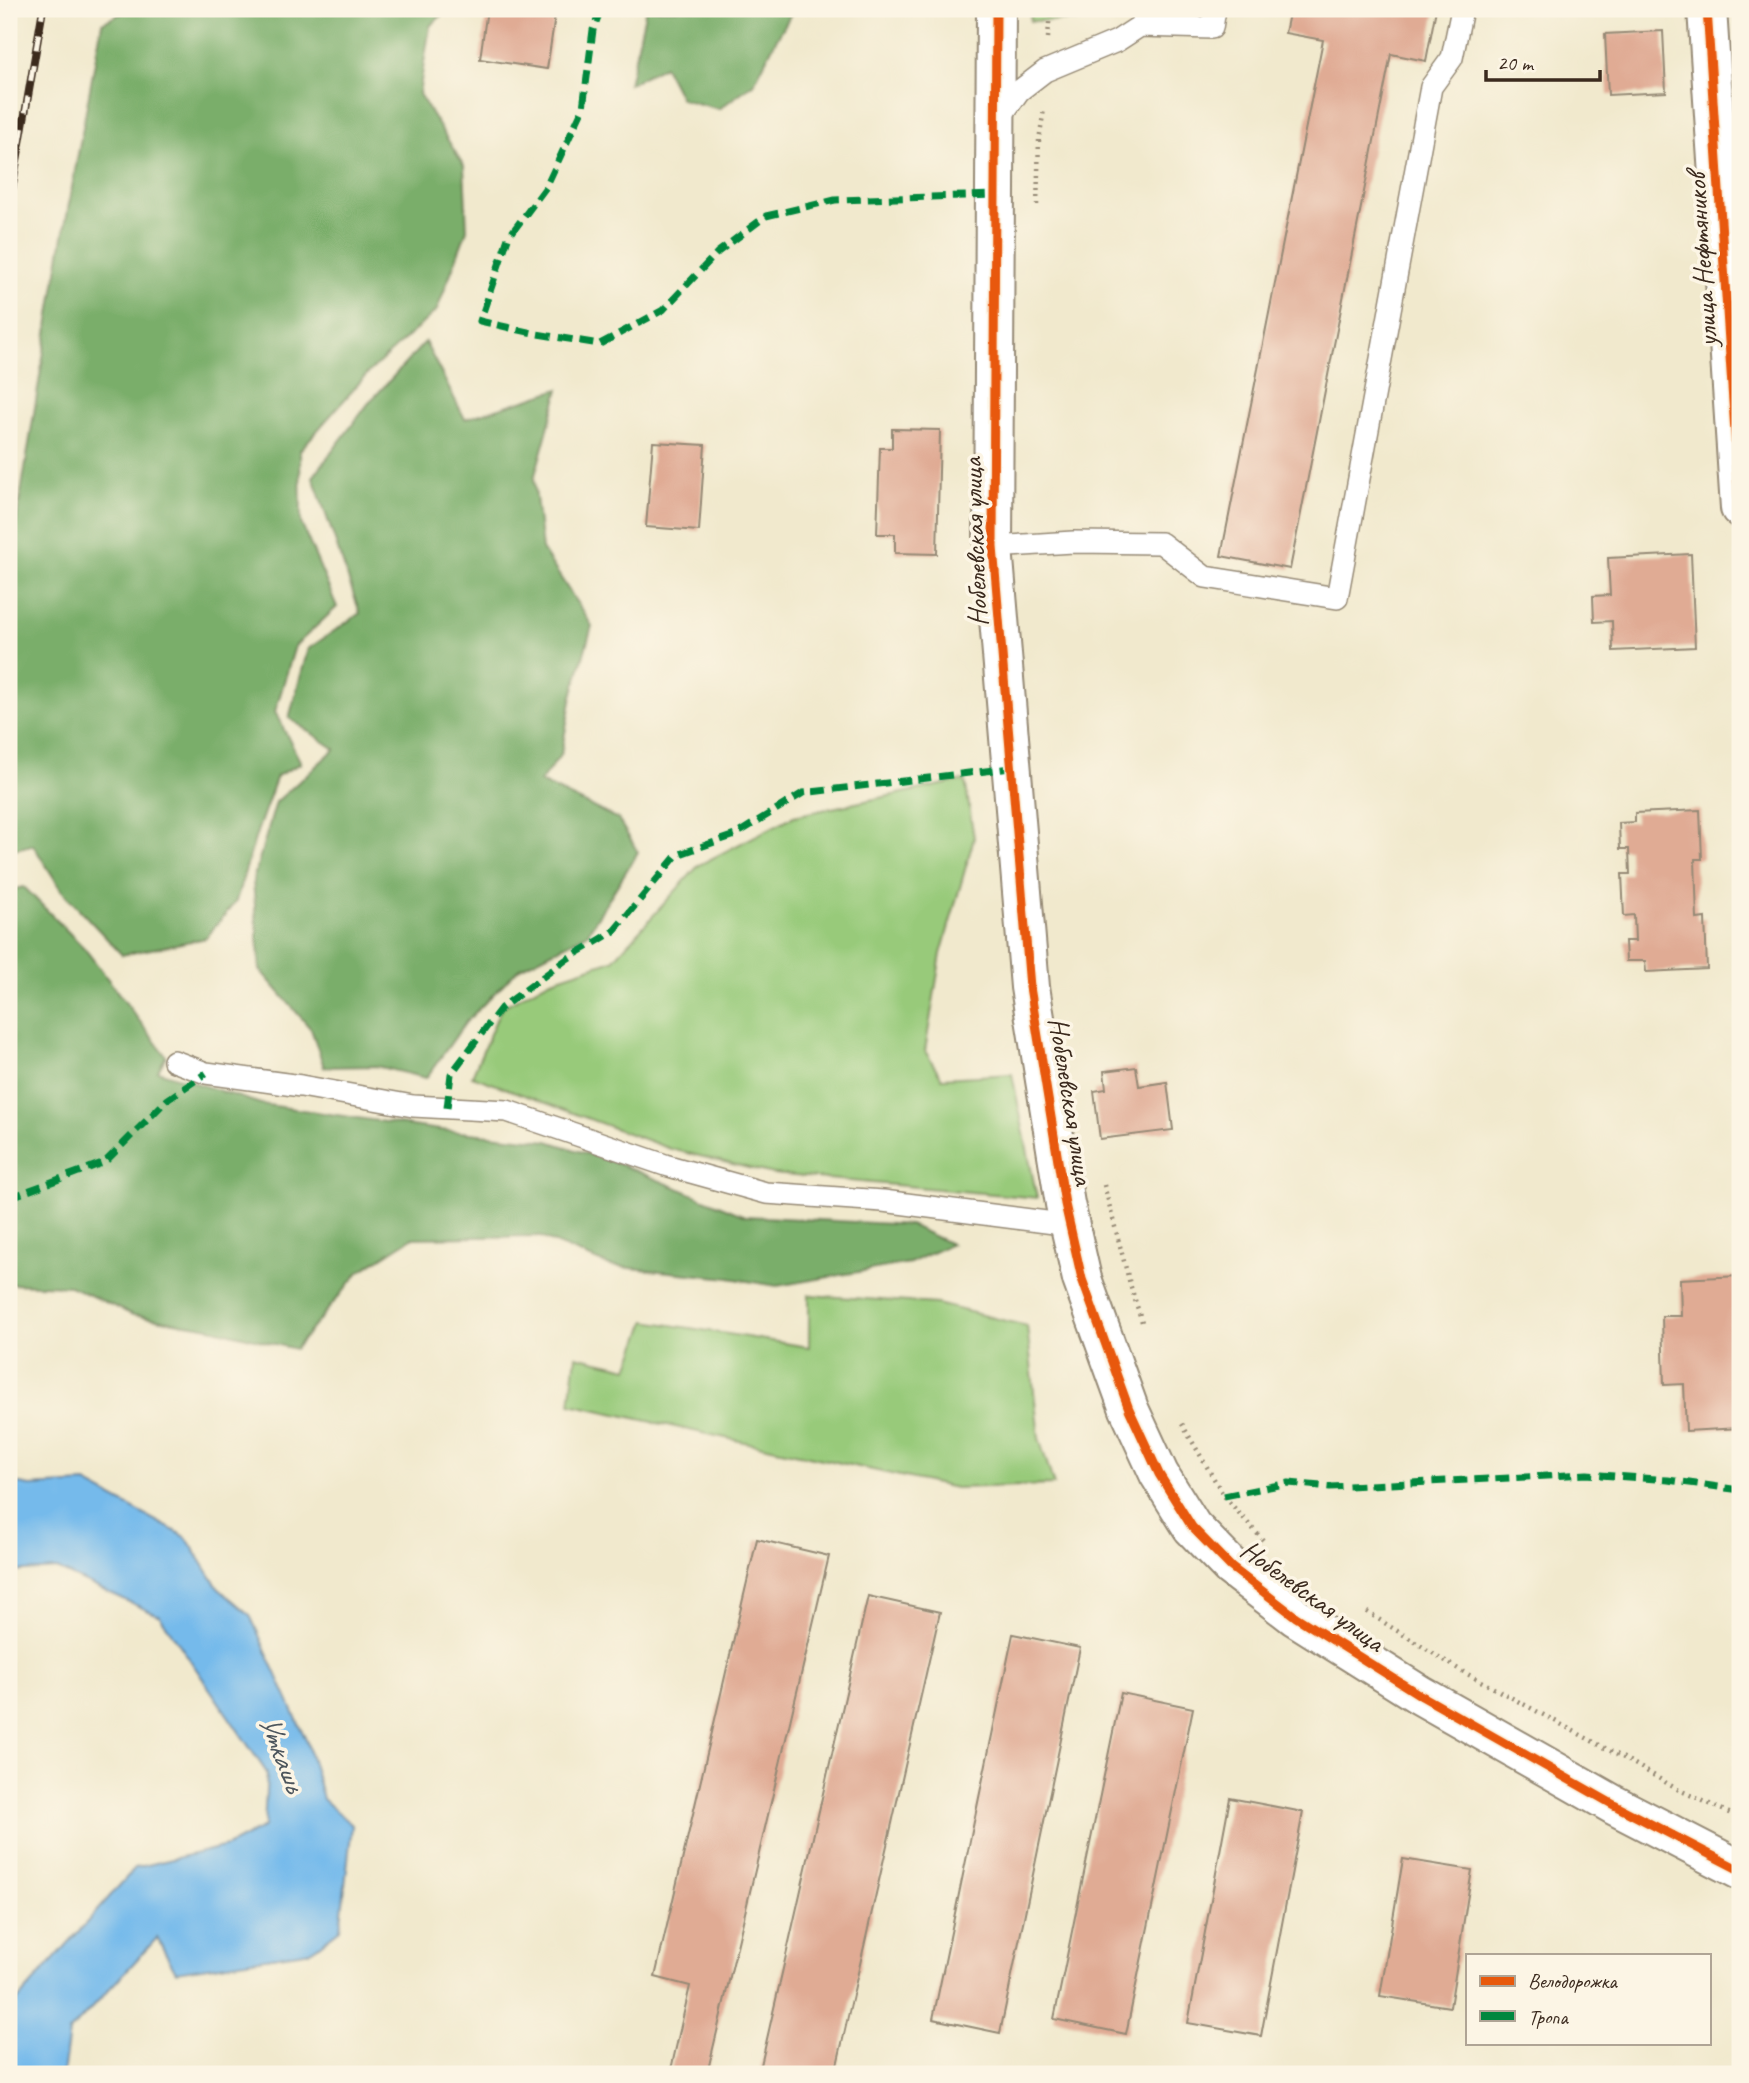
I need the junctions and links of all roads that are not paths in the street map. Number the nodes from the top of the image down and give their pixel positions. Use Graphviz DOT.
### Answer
graph roads {
  1 [pos="996,9"];
  2 [pos="1215,9"];
  3 [pos="1462,9"];
  4 [pos="1707,9"];
  5 [pos="1144,17"];
  6 [pos="994,127"];
  7 [pos="1740,508"];
  8 [pos="993,547"];
  9 [pos="174,1061"];
  10 [pos="1070,1225"];
  11 [pos="1740,1870"];
  1 -- 6 [label="street, Нобелевская улица"];
  2 -- 5 [label="lane"];
  3 -- 8 [label="lane"];
  4 -- 7 [label="street, улица Нефтяников"];
  5 -- 6 [label="lane"];
  6 -- 8 [label="street, Нобелевская улица"];
  8 -- 10 [label="street, Нобелевская улица"];
  9 -- 10 [label="lane"];
  10 -- 11 [label="street, Нобелевская улица"];
}
